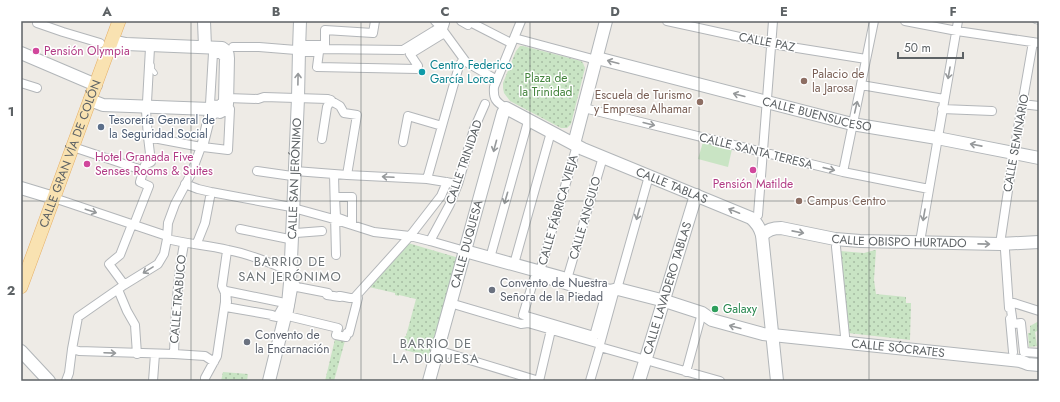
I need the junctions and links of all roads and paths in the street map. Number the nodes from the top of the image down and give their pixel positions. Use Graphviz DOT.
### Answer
graph roads {
  1 [pos="119,21"];
  2 [pos="204,21"];
  3 [pos="300,21"];
  4 [pos="375,21"];
  5 [pos="435,21"];
  6 [pos="442,21"];
  7 [pos="449,21"];
  8 [pos="461,21"];
  9 [pos="469,21"];
  10 [pos="520,21"];
  11 [pos="606,21"];
  12 [pos="668,21"];
  13 [pos="773,21"];
  14 [pos="874,21"];
  15 [pos="905,21"];
  16 [pos="958,21"];
  17 [pos="1035,21"];
  18 [pos="1039,22"];
  19 [pos="37,23"];
  20 [pos="438,30"];
  21 [pos="957,31"];
  22 [pos="517,36"];
  23 [pos="106,42"];
  24 [pos="509,42"];
  25 [pos="1036,42"];
  26 [pos="772,44"];
  27 [pos="152,46"];
  28 [pos="205,47"];
  29 [pos="299,49"];
  30 [pos="230,50"];
  31 [pos="21,53"];
  32 [pos="593,58"];
  33 [pos="866,59"];
  34 [pos="463,60"];
  35 [pos="155,73"];
  36 [pos="155,78"];
  37 [pos="497,80"];
  38 [pos="21,83"];
  39 [pos="96,85"];
  40 [pos="861,85"];
  41 [pos="36,88"];
  42 [pos="298,98"];
  43 [pos="90,100"];
  44 [pos="331,100"];
  45 [pos="944,100"];
  46 [pos="227,101"];
  47 [pos="766,102"];
  48 [pos="485,104"];
  49 [pos="1022,104"];
  50 [pos="1039,106"];
  51 [pos="148,107"];
  52 [pos="210,107"];
  53 [pos="506,108"];
  54 [pos="584,108"];
  55 [pos="942,109"];
  56 [pos="992,111"];
  57 [pos="529,120"];
  58 [pos="852,124"];
  59 [pos="442,126"];
  60 [pos="551,132"];
  61 [pos="148,137"];
  62 [pos="937,138"];
  63 [pos="322,139"];
  64 [pos="403,142"];
  65 [pos="73,147"];
  66 [pos="202,147"];
  67 [pos="575,147"];
  68 [pos="763,153"];
  69 [pos="1014,153"];
  70 [pos="603,157"];
  71 [pos="1039,158"];
  72 [pos="143,170"];
  73 [pos="257,171"];
  74 [pos="843,172"];
  75 [pos="293,174"];
  76 [pos="334,174"];
  77 [pos="347,175"];
  78 [pos="649,176"];
  79 [pos="427,179"];
  80 [pos="447,182"];
  81 [pos="185,184"];
  82 [pos="458,184"];
  83 [pos="21,188"];
  84 [pos="929,189"];
  85 [pos="211,192"];
  86 [pos="696,195"];
  87 [pos="54,198"];
  88 [pos="758,215"];
  89 [pos="335,219"];
  90 [pos="240,229"];
  91 [pos="322,231"];
  92 [pos="762,235"];
  93 [pos="410,236"];
  94 [pos="167,237"];
  95 [pos="430,241"];
  96 [pos="921,242"];
  97 [pos="1039,242"];
  98 [pos="197,243"];
  99 [pos="184,244"];
  100 [pos="836,247"];
  101 [pos="1002,247"];
  102 [pos="228,251"];
  103 [pos="465,251"];
  104 [pos="336,255"];
  105 [pos="490,258"];
  106 [pos="514,264"];
  107 [pos="291,270"];
  108 [pos="540,271"];
  109 [pos="568,279"];
  110 [pos="22,282"];
  111 [pos="123,283"];
  112 [pos="615,289"];
  113 [pos="119,292"];
  114 [pos="225,293"];
  115 [pos="355,297"];
  116 [pos="664,301"];
  117 [pos="450,303"];
  118 [pos="1010,304"];
  119 [pos="1039,312"];
  120 [pos="702,313"];
  121 [pos="551,330"];
  122 [pos="772,335"];
  123 [pos="594,336"];
  124 [pos="845,336"];
  125 [pos="600,345"];
  126 [pos="72,349"];
  127 [pos="437,350"];
  128 [pos="21,352"];
  129 [pos="1013,352"];
  130 [pos="1039,353"];
  131 [pos="137,354"];
  132 [pos="155,354"];
  133 [pos="174,354"];
  134 [pos="646,360"];
  135 [pos="1039,361"];
  136 [pos="214,362"];
  137 [pos="1023,362"];
  138 [pos="1039,365"];
  139 [pos="686,372"];
  140 [pos="48,381"];
  141 [pos="66,381"];
  142 [pos="153,381"];
  143 [pos="205,381"];
  144 [pos="269,381"];
  145 [pos="429,381"];
  146 [pos="539,381"];
  147 [pos="590,381"];
  148 [pos="639,381"];
  149 [pos="720,381"];
  150 [pos="777,381"];
  1 -- 23 [label="main road, CALLE GRAN VÍA DE COLÓN"];
  2 -- 28 [label="street"];
  3 -- 29 [label="street, CALLE SAN JERÓNIMO"];
  4 -- 29 [label="street"];
  5 -- 20 [label="street"];
  6 -- 20 [label="street"];
  7 -- 20 [label="street"];
  8 -- 9 [label="street"];
  9 -- 24 [label="street"];
  10 -- 22 [label="street"];
  11 -- 32 [label="street"];
  12 -- 26 [label="street, CALLE PAZ"];
  13 -- 26 [label="street"];
  14 -- 33 [label="street"];
  15 -- 21 [label="street"];
  16 -- 21 [label="street"];
  17 -- 18 [label="lane"];
  19 -- 23 [label="street"];
  20 -- 29 [label="street"];
  20 -- 29 [label="street"];
  20 -- 34 [label="street"];
  21 -- 25 [label="street"];
  21 -- 45 [label="street, one-way"];
  22 -- 32 [label="street"];
  22 -- 37 [label="street"];
  23 -- 27 [label="street"];
  23 -- 39 [label="main road, CALLE GRAN VÍA DE COLÓN"];
  25 -- 49 [label="street, CALLE SEMINARIO"];
  26 -- 33 [label="street, CALLE PAZ"];
  26 -- 47 [label="street"];
  27 -- 28 [label="street"];
  27 -- 35 [label="lane"];
  27 -- 51 [label="street"];
  28 -- 30 [label="street"];
  29 -- 30 [label="street"];
  42 -- 29 [label="street, CALLE SAN JERÓNIMO, one-way"];
  30 -- 46 [label="street"];
  31 -- 39 [label="street"];
  47 -- 32 [label="street, CALLE BUENSUCESO, one-way"];
  32 -- 54 [label="street"];
  33 -- 40 [label="street"];
  34 -- 37 [label="street"];
  34 -- 59 [label="street"];
  36 -- 51 [label="lane"];
  37 -- 53 [label="street"];
  38 -- 41 [label="street"];
  39 -- 43 [label="main road, CALLE GRAN VÍA DE COLÓN"];
  40 -- 45 [label="street"];
  58 -- 40 [label="street, one-way"];
  42 -- 44 [label="street"];
  42 -- 46 [label="street"];
  42 -- 75 [label="street, CALLE SAN JERÓNIMO"];
  43 -- 51 [label="street"];
  43 -- 65 [label="main road, CALLE GRAN VÍA DE COLÓN"];
  44 -- 63 [label="street"];
  44 -- 77 [label="street"];
  45 -- 55 [label="street"];
  46 -- 52 [label="street"];
  47 -- 58 [label="street, CALLE BUENSUCESO"];
  47 -- 68 [label="street"];
  48 -- 82 [label="street, CALLE TRINIDAD"];
  49 -- 50 [label="street"];
  49 -- 69 [label="street, CALLE SEMINARIO"];
  51 -- 52 [label="street"];
  51 -- 61 [label="street"];
  52 -- 52 [label="street"];
  52 -- 66 [label="street"];
  53 -- 57 [label="street"];
  53 -- 103 [label="street, CALLE DUQUESA, one-way"];
  54 -- 67 [label="street"];
  54 -- 68 [label="street, CALLE SANTA TERESA, one-way"];
  55 -- 56 [label="street"];
  55 -- 62 [label="street"];
  57 -- 60 [label="street"];
  57 -- 105 [label="street, one-way"];
  58 -- 62 [label="street, CALLE BUENSUCESO"];
  58 -- 74 [label="street"];
  59 -- 64 [label="street"];
  59 -- 79 [label="street"];
  60 -- 67 [label="street"];
  60 -- 106 [label="street"];
  61 -- 66 [label="street"];
  61 -- 72 [label="street"];
  69 -- 62 [label="street, CALLE BUENSUCESO, one-way"];
  62 -- 84 [label="street"];
  65 -- 72 [label="street"];
  65 -- 87 [label="main road, CALLE GRAN VÍA DE COLÓN"];
  66 -- 66 [label="street"];
  66 -- 81 [label="street"];
  67 -- 70 [label="street, CALLE TABLAS"];
  67 -- 108 [label="street, CALLE FÁBRICA VIEJA"];
  68 -- 74 [label="street, CALLE SANTA TERESA, one-way"];
  68 -- 88 [label="street"];
  69 -- 71 [label="street, CALLE BUENSUCESO"];
  69 -- 101 [label="street, CALLE SEMINARIO"];
  70 -- 78 [label="street, CALLE TABLAS"];
  70 -- 109 [label="street, CALLE ANGULO"];
  72 -- 111 [label="street"];
  73 -- 75 [label="street"];
  74 -- 84 [label="street, CALLE SANTA TERESA"];
  75 -- 76 [label="street"];
  75 -- 107 [label="street, CALLE SAN JERÓNIMO"];
  76 -- 77 [label="street"];
  76 -- 89 [label="street"];
  79 -- 77 [label="street, one-way"];
  78 -- 86 [label="street, CALLE TABLAS"];
  78 -- 112 [label="street, one-way"];
  79 -- 80 [label="street"];
  80 -- 82 [label="street"];
  80 -- 93 [label="street"];
  81 -- 85 [label="street"];
  81 -- 94 [label="street"];
  82 -- 95 [label="street, CALLE TRINIDAD"];
  83 -- 87 [label="street"];
  84 -- 96 [label="street, one-way"];
  85 -- 89 [label="street"];
  85 -- 98 [label="street"];
  92 -- 86 [label="street, CALLE TABLAS, one-way"];
  86 -- 116 [label="street, CALLE LAVADERO TABLAS"];
  87 -- 94 [label="street, one-way"];
  87 -- 110 [label="main road, CALLE GRAN VÍA DE COLÓN"];
  89 -- 93 [label="street"];
  89 -- 104 [label="street"];
  90 -- 91 [label="street, CALLE SAN JERÓNIMO"];
  92 -- 96 [label="street, CALLE OBISPO HURTADO, one-way"];
  92 -- 122 [label="street"];
  93 -- 95 [label="street"];
  93 -- 115 [label="street"];
  94 -- 107 [label="street"];
  94 -- 126 [label="street, one-way"];
  95 -- 103 [label="street"];
  96 -- 101 [label="street, CALLE OBISPO HURTADO, one-way"];
  97 -- 101 [label="street, CALLE OBISPO HURTADO"];
  99 -- 133 [label="street, CALLE TRABUCO"];
  100 -- 124 [label="street"];
  101 -- 118 [label="street, CALLE SEMINARIO"];
  102 -- 114 [label="street"];
  103 -- 105 [label="street, CALLE SÓCRATES"];
  103 -- 117 [label="street, CALLE DUQUESA"];
  105 -- 106 [label="street, CALLE SÓCRATES"];
  106 -- 108 [label="street, CALLE SÓCRATES"];
  107 -- 144 [label="street, CALLE SAN JERÓNIMO"];
  108 -- 109 [label="street, CALLE SÓCRATES"];
  109 -- 112 [label="street, CALLE SÓCRATES"];
  112 -- 116 [label="street, CALLE SÓCRATES"];
  112 -- 125 [label="street"];
  113 -- 131 [label="street"];
  114 -- 114 [label="street"];
  114 -- 136 [label="street"];
  115 -- 115 [label="street"];
  116 -- 120 [label="street, CALLE SÓCRATES"];
  116 -- 134 [label="street, CALLE LAVADERO TABLAS"];
  117 -- 121 [label="street"];
  117 -- 127 [label="street, CALLE DUQUESA"];
  118 -- 119 [label="street"];
  118 -- 129 [label="street"];
  118 -- 130 [label="street"];
  122 -- 120 [label="street, CALLE SÓCRATES, one-way"];
  120 -- 139 [label="street"];
  121 -- 125 [label="street"];
  121 -- 146 [label="street"];
  122 -- 137 [label="street, CALLE SÓCRATES"];
  122 -- 150 [label="street"];
  123 -- 123 [label="street"];
  125 -- 134 [label="street"];
  125 -- 147 [label="street"];
  126 -- 131 [label="street, one-way"];
  126 -- 141 [label="street"];
  127 -- 145 [label="street, CALLE DUQUESA"];
  127 -- 146 [label="street"];
  128 -- 140 [label="street"];
  131 -- 132 [label="street"];
  132 -- 133 [label="street"];
  132 -- 142 [label="street"];
  133 -- 136 [label="street"];
  134 -- 139 [label="street"];
  134 -- 148 [label="street, CALLE LAVADERO TABLAS"];
  135 -- 137 [label="street, CALLE SÓCRATES"];
  136 -- 143 [label="street"];
  137 -- 138 [label="street, CALLE SÓCRATES"];
  139 -- 149 [label="street"];
}
